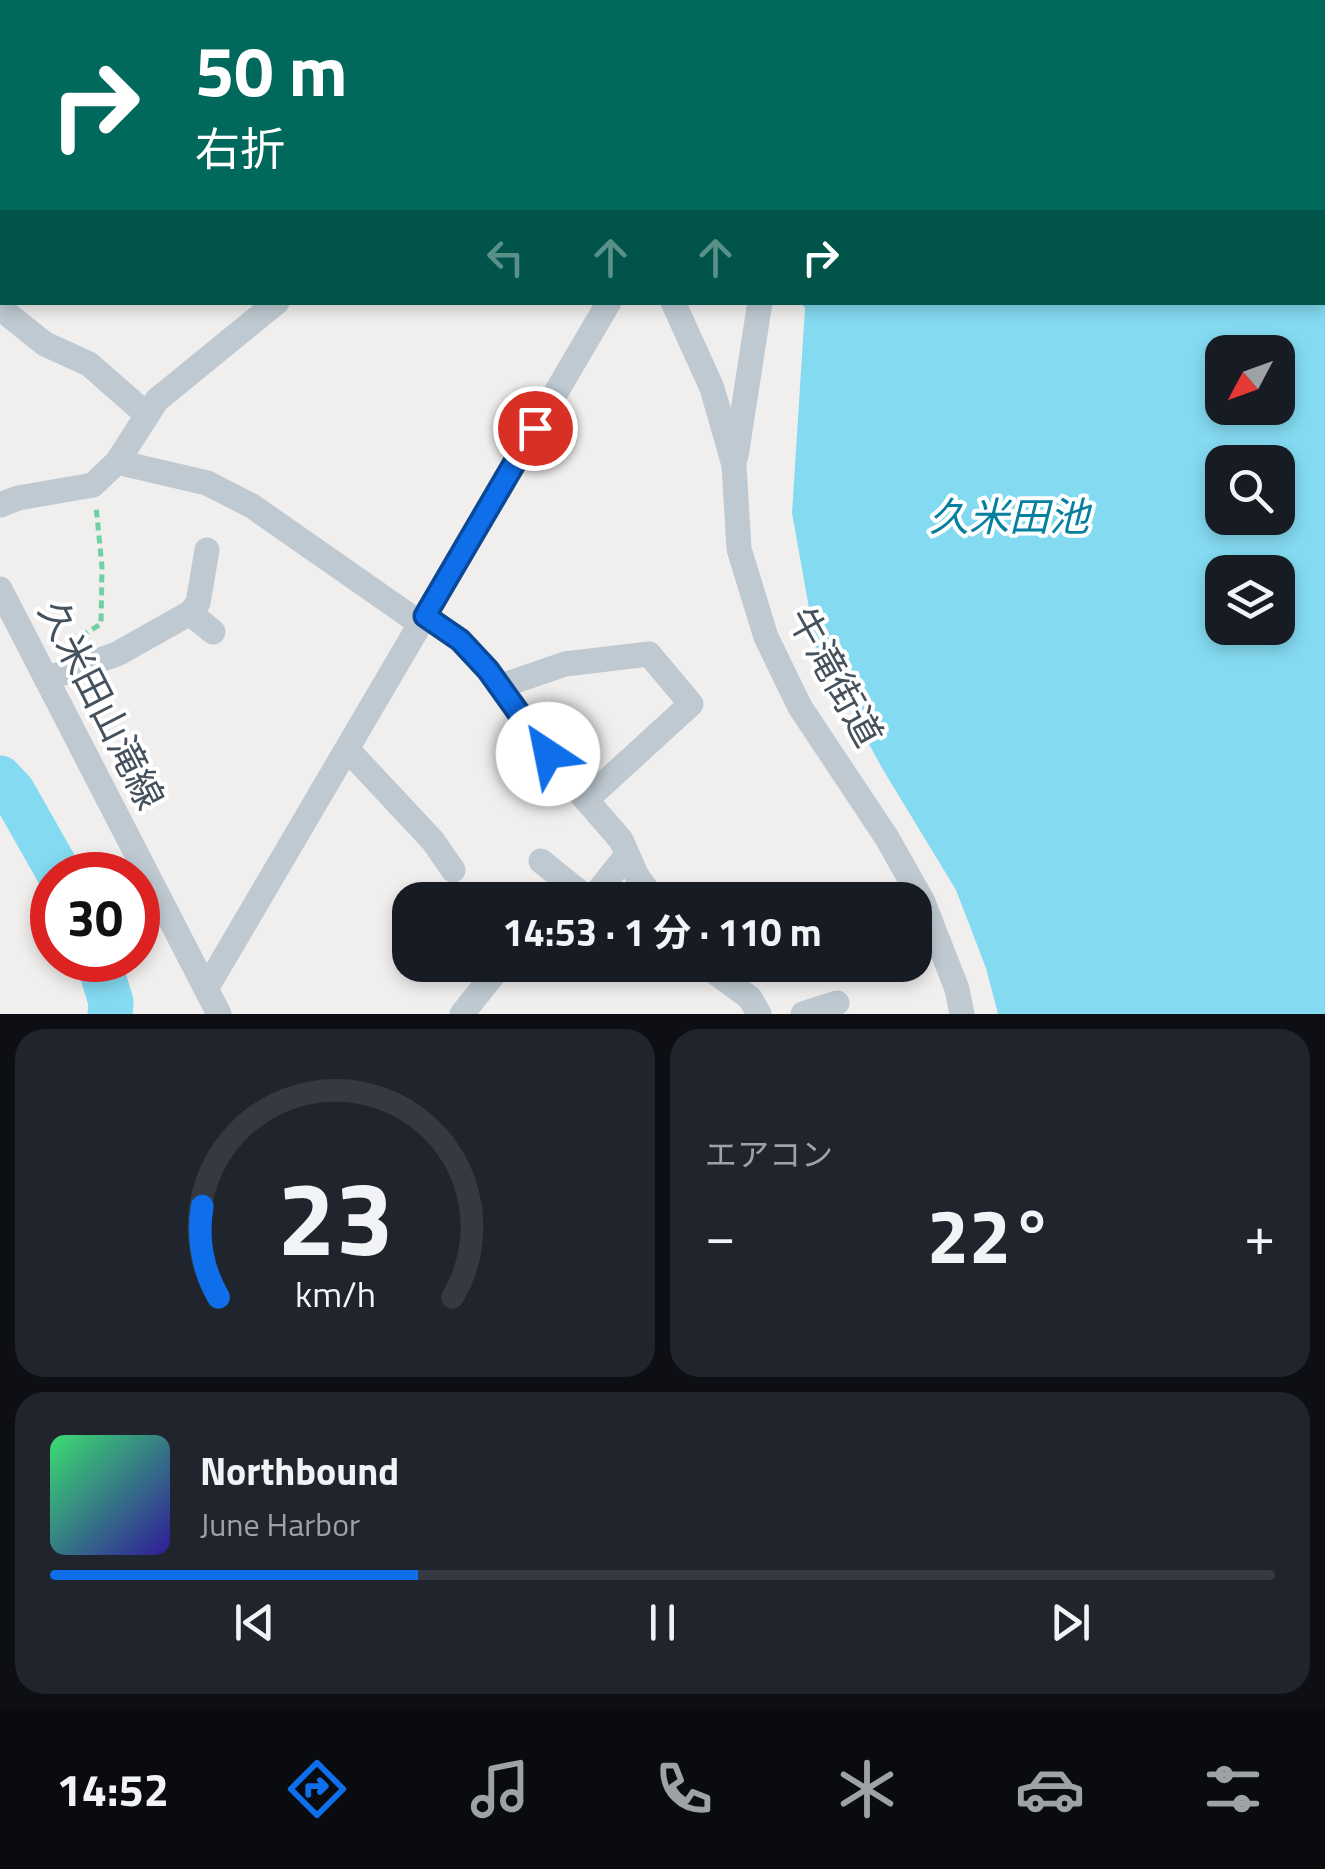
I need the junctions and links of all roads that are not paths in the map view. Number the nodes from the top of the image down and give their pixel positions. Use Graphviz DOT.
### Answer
graph roads {
  1 [pos="269,305"];
  2 [pos="607,305"];
  3 [pos="673,305"];
  4 [pos="760,305"];
  5 [pos="0,308"];
  6 [pos="146,414"];
  7 [pos="117,462"];
  8 [pos="734,466"];
  9 [pos="0,506"];
  10 [pos="207,550"];
  11 [pos="0,589"];
  12 [pos="190,613"];
  13 [pos="423,620"];
  14 [pos="213,632"];
  15 [pos="42,671"];
  16 [pos="501,686"];
  17 [pos="347,749"];
  18 [pos="586,800"];
  19 [pos="627,855"];
  20 [pos="541,861"];
  21 [pos="453,870"];
  22 [pos="554,882"];
  23 [pos="605,882"];
  24 [pos="641,882"];
  25 [pos="484,982"];
  26 [pos="728,982"];
  27 [pos="206,989"];
  28 [pos="838,1003"];
  29 [pos="219,1014"];
  30 [pos="462,1014"];
  31 [pos="758,1014"];
  32 [pos="803,1014"];
  33 [pos="962,1014"];
  1 -- 6 [label="street"];
  2 -- 13 [label="street"];
  3 -- 8 [label="street, 牛滝街道"];
  4 -- 8 [label="street"];
  5 -- 6 [label="street"];
  6 -- 7 [label="street"];
  7 -- 9 [label="street"];
  7 -- 13 [label="street"];
  8 -- 33 [label="street, 牛滝街道"];
  10 -- 12 [label="street"];
  11 -- 15 [label="street, 久米田山滝線"];
  12 -- 14 [label="street"];
  12 -- 15 [label="street"];
  13 -- 16 [label="street"];
  13 -- 17 [label="street"];
  15 -- 27 [label="street, 久米田山滝線"];
  16 -- 18 [label="street"];
  16 -- 18 [label="street"];
  17 -- 21 [label="street"];
  17 -- 27 [label="street"];
  18 -- 19 [label="street"];
  19 -- 23 [label="street"];
  19 -- 24 [label="street"];
  20 -- 22 [label="street"];
  25 -- 30 [label="street"];
  26 -- 31 [label="street"];
  27 -- 29 [label="street, 久米田山滝線"];
  28 -- 32 [label="street"];
}
